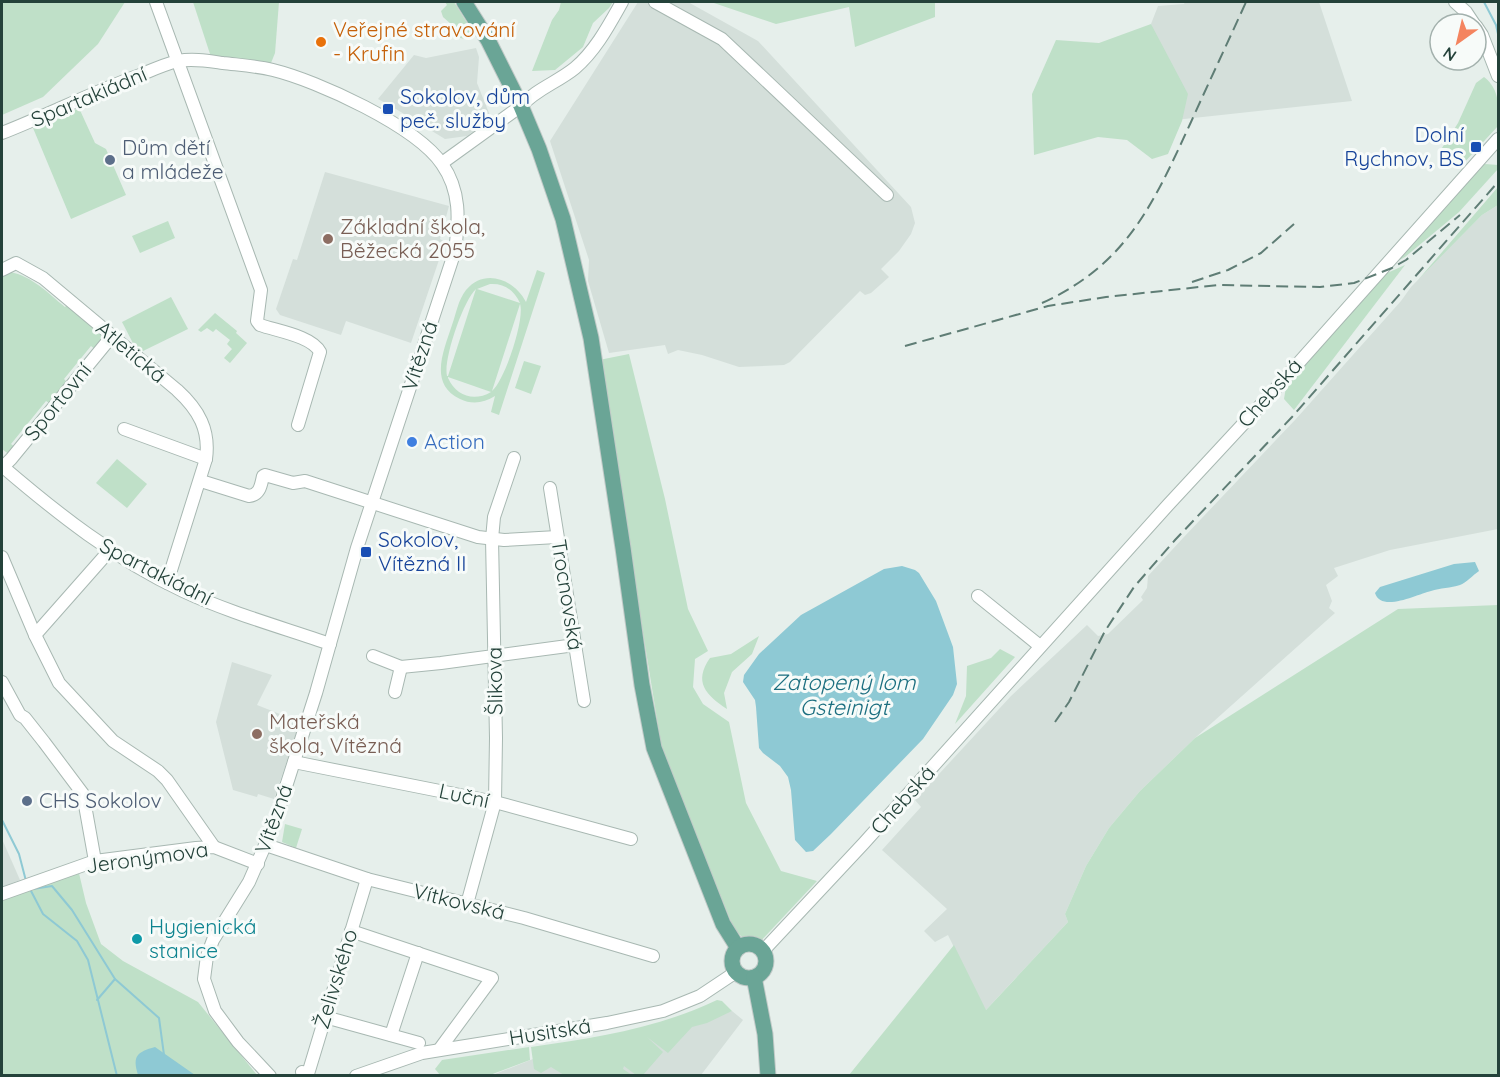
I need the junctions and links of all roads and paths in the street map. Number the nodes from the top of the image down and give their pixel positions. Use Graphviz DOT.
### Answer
graph roads {
  1 [pos="156,2"];
  2 [pos="464,2"];
  3 [pos="622,2"];
  4 [pos="655,2"];
  5 [pos="1488,50"];
  6 [pos="177,61"];
  7 [pos="1498,76"];
  8 [pos="521,106"];
  9 [pos="2,133"];
  10 [pos="1498,139"];
  11 [pos="442,164"];
  12 [pos="887,195"];
  13 [pos="2,270"];
  14 [pos="112,336"];
  15 [pos="298,425"];
  16 [pos="124,429"];
  17 [pos="513,458"];
  18 [pos="206,459"];
  19 [pos="2,467"];
  20 [pos="201,481"];
  21 [pos="550,488"];
  22 [pos="373,504"];
  23 [pos="557,537"];
  24 [pos="492,539"];
  25 [pos="110,550"];
  26 [pos="2,557"];
  27 [pos="167,583"];
  28 [pos="978,596"];
  29 [pos="35,635"];
  30 [pos="330,644"];
  31 [pos="575,645"];
  32 [pos="1040,646"];
  33 [pos="374,656"];
  34 [pos="495,656"];
  35 [pos="401,667"];
  36 [pos="2,682"];
  37 [pos="395,692"];
  38 [pos="584,701"];
  39 [pos="294,762"];
  40 [pos="495,802"];
  41 [pos="631,839"];
  42 [pos="266,845"];
  43 [pos="214,847"];
  44 [pos="94,861"];
  45 [pos="258,864"];
  46 [pos="367,879"];
  47 [pos="6,893"];
  48 [pos="467,904"];
  49 [pos="351,932"];
  50 [pos="738,948"];
  51 [pos="763,951"];
  52 [pos="418,953"];
  53 [pos="653,956"];
  54 [pos="736,972"];
  55 [pos="754,977"];
  56 [pos="325,1017"];
  57 [pos="391,1035"];
  58 [pos="418,1043"];
  59 [pos="439,1050"];
  60 [pos="302,1072"];
  61 [pos="270,1076"];
  62 [pos="356,1076"];
  63 [pos="768,1076"];
  1 -- 6 [label="street"];
  2 -- 8 [label="main road"];
  3 -- 8 [label="street"];
  4 -- 12 [label="street"];
  5 -- 7 [label="street"];
  6 -- 9 [label="street, Spartakiádní"];
  6 -- 11 [label="street, Vítězná"];
  6 -- 15 [label="street"];
  8 -- 11 [label="street"];
  8 -- 50 [label="main road"];
  10 -- 32 [label="street, Chebská"];
  11 -- 22 [label="street, Vítězná"];
  13 -- 14 [label="street, Atletická"];
  14 -- 18 [label="street, Atletická"];
  14 -- 19 [label="street, Sportovní"];
  16 -- 18 [label="street"];
  17 -- 24 [label="street, Šlikova"];
  18 -- 20 [label="street, Atletická"];
  19 -- 25 [label="street, Spartakiádní"];
  20 -- 22 [label="street"];
  20 -- 27 [label="street, Atletická"];
  21 -- 23 [label="street, Trocnovská"];
  22 -- 24 [label="street"];
  22 -- 30 [label="street, Vítězná"];
  23 -- 24 [label="street"];
  23 -- 31 [label="street, Trocnovská"];
  24 -- 34 [label="street, Šlikova"];
  25 -- 27 [label="street, Spartakiádní"];
  25 -- 29 [label="street"];
  26 -- 29 [label="street"];
  27 -- 30 [label="street, Spartakiádní"];
  28 -- 32 [label="street"];
  29 -- 43 [label="street"];
  30 -- 39 [label="street, Vítězná"];
  31 -- 34 [label="street"];
  31 -- 38 [label="street, Trocnovská"];
  32 -- 51 [label="street, Chebská"];
  33 -- 35 [label="street"];
  34 -- 35 [label="street"];
  34 -- 40 [label="street, Šlikova"];
  35 -- 37 [label="street"];
  36 -- 44 [label="street"];
  39 -- 40 [label="street, Luční"];
  39 -- 42 [label="street, Vítězná"];
  40 -- 41 [label="street, Luční"];
  40 -- 48 [label="street, Šlikova"];
  42 -- 45 [label="street, Vítězná"];
  42 -- 46 [label="street, Vítkovská"];
  43 -- 44 [label="street, Jeronýmova"];
  43 -- 45 [label="street, Jeronýmova"];
  44 -- 47 [label="street, Jeronýmova"];
  45 -- 61 [label="street, Vítězná"];
  46 -- 48 [label="street, Vítkovská"];
  46 -- 49 [label="street, Želivského"];
  48 -- 53 [label="street, Vítkovská"];
  49 -- 52 [label="street"];
  49 -- 56 [label="street, Želivského"];
  50 -- 51 [label="main road"];
  50 -- 54 [label="main road"];
  51 -- 55 [label="main road"];
  52 -- 57 [label="street"];
  52 -- 59 [label="street"];
  54 -- 55 [label="main road"];
  54 -- 59 [label="street, Husitská"];
  55 -- 63 [label="main road"];
  56 -- 57 [label="street"];
  56 -- 60 [label="street, Želivského"];
  57 -- 58 [label="street"];
  59 -- 62 [label="street, Husitská"];
}
